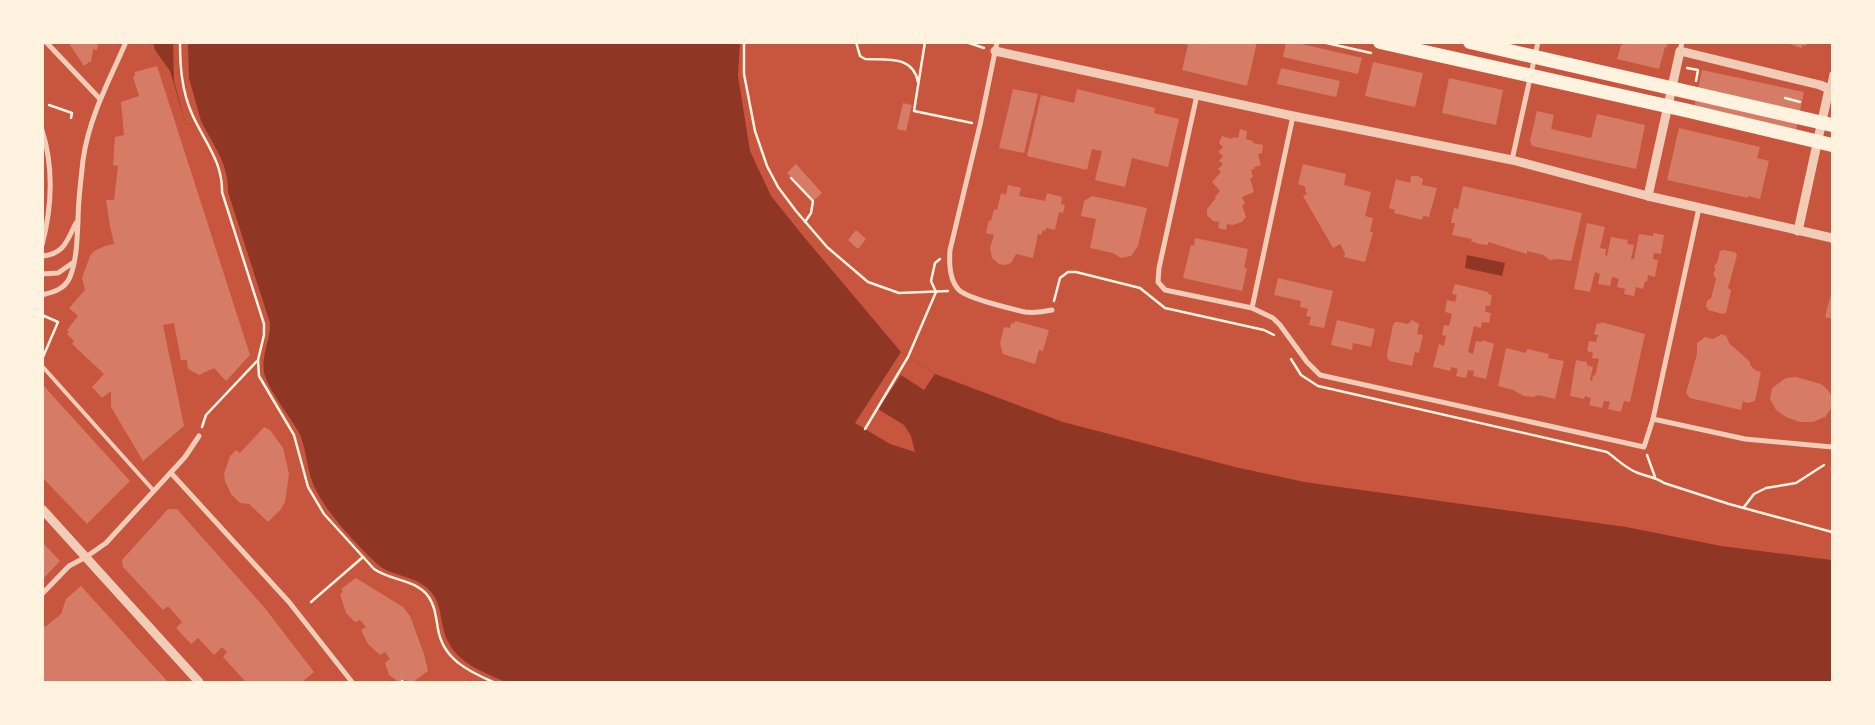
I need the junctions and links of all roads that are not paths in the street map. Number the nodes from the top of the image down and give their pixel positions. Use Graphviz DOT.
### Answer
graph roads {
  1 [pos="46,42"];
  2 [pos="126,42"];
  3 [pos="1380,42"];
  4 [pos="1470,42"];
  5 [pos="1538,42"];
  6 [pos="996,47"];
  7 [pos="1681,47"];
  8 [pos="1832,74"];
  9 [pos="1831,90"];
  10 [pos="1197,94"];
  11 [pos="100,99"];
  12 [pos="1293,116"];
  13 [pos="1832,124"];
  14 [pos="42,130"];
  15 [pos="1832,145"];
  16 [pos="1512,160"];
  17 [pos="1648,196"];
  18 [pos="1699,208"];
  19 [pos="78,220"];
  20 [pos="1798,231"];
  21 [pos="1832,238"];
  22 [pos="42,245"];
  23 [pos="42,256"];
  24 [pos="74,262"];
  25 [pos="42,274"];
  26 [pos="42,295"];
  27 [pos="1252,308"];
  28 [pos="1052,310"];
  29 [pos="42,366"];
  30 [pos="1653,419"];
  31 [pos="199,436"];
  32 [pos="1832,447"];
  33 [pos="171,473"];
  34 [pos="154,491"];
  35 [pos="42,509"];
  36 [pos="86,557"];
  37 [pos="42,594"];
  38 [pos="199,682"];
  39 [pos="352,682"];
  1 -- 11 [label="street"];
  2 -- 11 [label="street"];
  3 -- 15 [label="highway"];
  4 -- 13 [label="highway"];
  5 -- 16 [label="street"];
  6 -- 10 [label="street"];
  6 -- 28 [label="street"];
  7 -- 9 [label="street"];
  7 -- 17 [label="street"];
  8 -- 9 [label="street"];
  9 -- 20 [label="street"];
  10 -- 12 [label="street"];
  10 -- 27 [label="street"];
  11 -- 19 [label="street"];
  12 -- 16 [label="street"];
  12 -- 27 [label="street"];
  14 -- 22 [label="street"];
  16 -- 17 [label="street"];
  17 -- 18 [label="street"];
  18 -- 20 [label="street"];
  18 -- 30 [label="street"];
  19 -- 23 [label="street"];
  19 -- 24 [label="street"];
  20 -- 21 [label="street"];
  24 -- 25 [label="street"];
  24 -- 26 [label="street"];
  27 -- 30 [label="street"];
  29 -- 34 [label="lane"];
  30 -- 32 [label="street"];
  31 -- 33 [label="street"];
  33 -- 34 [label="street"];
  33 -- 39 [label="street"];
  34 -- 36 [label="street"];
  35 -- 36 [label="street"];
  36 -- 37 [label="street"];
  36 -- 38 [label="street"];
}
